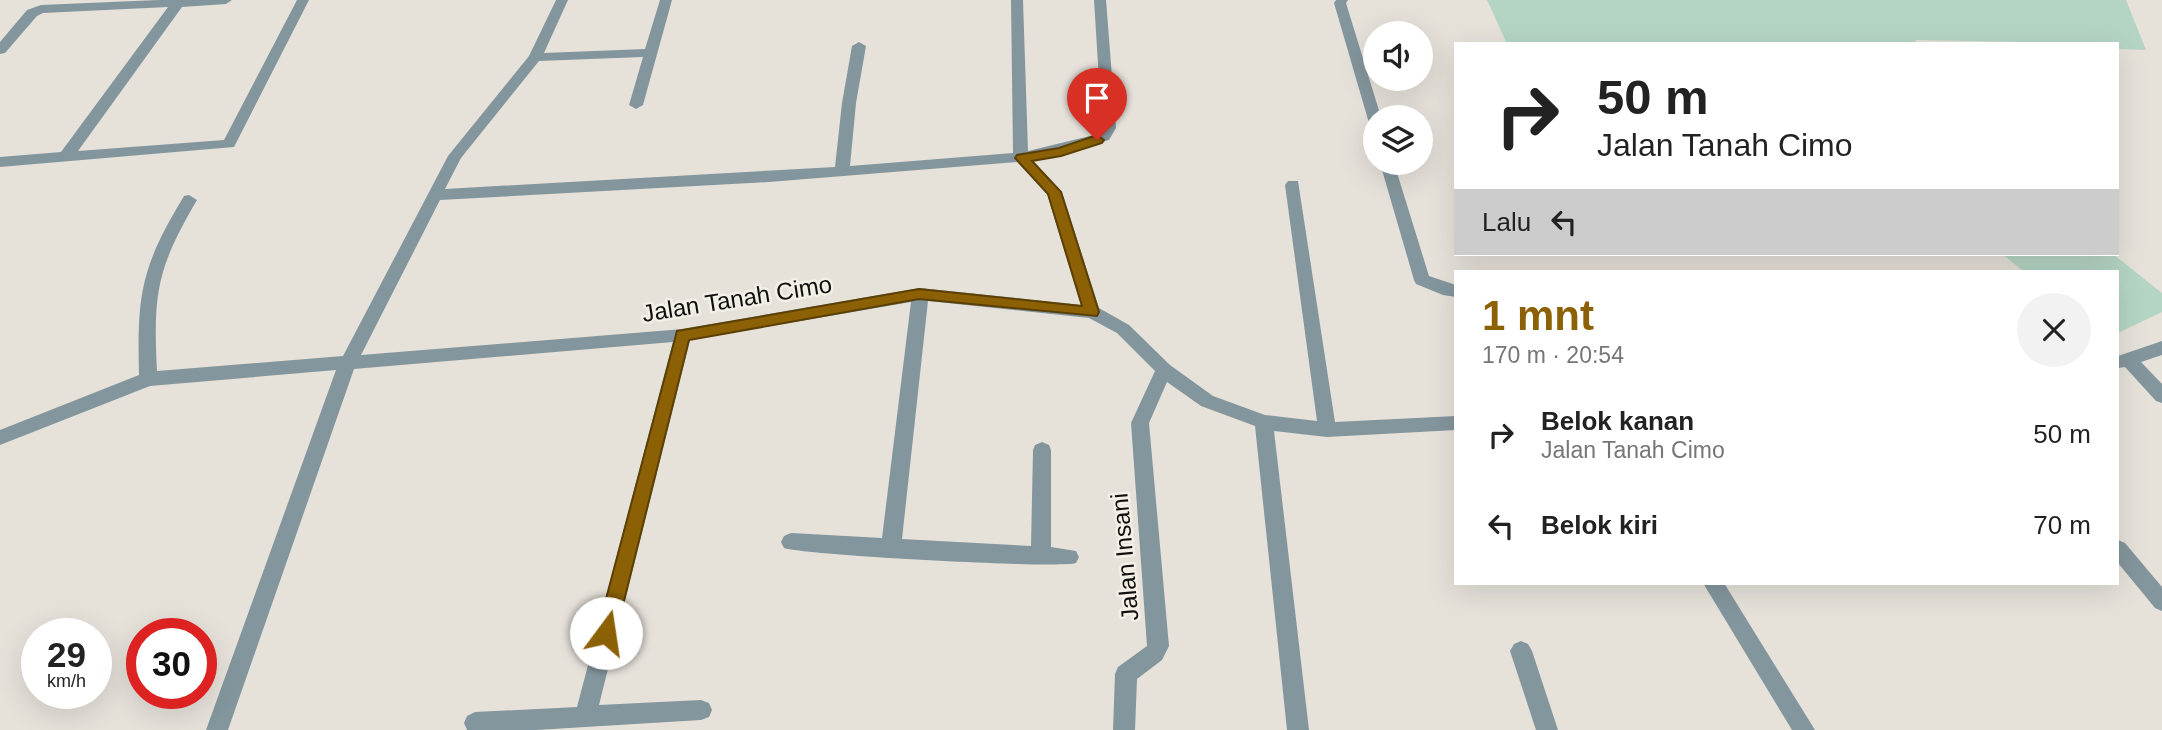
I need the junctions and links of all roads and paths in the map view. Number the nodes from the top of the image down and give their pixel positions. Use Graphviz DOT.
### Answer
graph roads {
  1 [pos="226,0"];
  2 [pos="303,0"];
  3 [pos="562,0"];
  4 [pos="666,0"];
  5 [pos="1017,0"];
  6 [pos="1100,0"];
  7 [pos="1342,0"];
  8 [pos="178,2"];
  9 [pos="88,3"];
  10 [pos="859,46"];
  11 [pos="0,50"];
  12 [pos="650,53"];
  13 [pos="535,57"];
  14 [pos="636,105"];
  15 [pos="1371,105"];
  16 [pos="65,158"];
  17 [pos="1021,158"];
  18 [pos="0,162"];
  19 [pos="842,172"];
  20 [pos="1391,175"];
  21 [pos="1293,185"];
  22 [pos="436,195"];
  23 [pos="189,200"];
  24 [pos="1454,291"];
  25 [pos="919,294"];
  26 [pos="1092,312"];
  27 [pos="683,335"];
  28 [pos="2162,348"];
  29 [pos="2123,361"];
  30 [pos="346,365"];
  31 [pos="1164,370"];
  32 [pos="148,379"];
  33 [pos="2162,396"];
  34 [pos="1264,422"];
  35 [pos="1454,423"];
  36 [pos="1327,430"];
  37 [pos="0,438"];
  38 [pos="1042,450"];
  39 [pos="791,542"];
  40 [pos="891,549"];
  41 [pos="2119,550"];
  42 [pos="1041,557"];
  43 [pos="1069,557"];
  44 [pos="1714,585"];
  45 [pos="2162,602"];
  46 [pos="1521,651"];
  47 [pos="701,710"];
  48 [pos="586,714"];
  49 [pos="475,723"];
  50 [pos="217,730"];
  51 [pos="1124,730"];
  52 [pos="1298,730"];
  53 [pos="1548,730"];
  54 [pos="1804,730"];
  1 -- 8 [label="street"];
  2 -- 16 [label="street"];
  3 -- 13 [label="street"];
  4 -- 12 [label="street"];
  5 -- 17 [label="street"];
  6 -- 17 [label="street"];
  7 -- 15 [label="street"];
  8 -- 9 [label="street"];
  8 -- 16 [label="street"];
  9 -- 11 [label="street"];
  10 -- 19 [label="street"];
  12 -- 13 [label="street"];
  12 -- 14 [label="street"];
  13 -- 22 [label="street"];
  16 -- 18 [label="street"];
  17 -- 19 [label="street"];
  17 -- 26 [label="street"];
  19 -- 22 [label="street"];
  20 -- 24 [label="street"];
  21 -- 36 [label="street"];
  22 -- 30 [label="street"];
  23 -- 32 [label="street"];
  25 -- 26 [label="street, Jalan Tanah Cimo"];
  25 -- 27 [label="street, Jalan Tanah Cimo"];
  25 -- 40 [label="street"];
  26 -- 31 [label="street, Jalan Tanah Cimo"];
  27 -- 30 [label="street, Jalan Tanah Cimo"];
  27 -- 48 [label="street"];
  28 -- 29 [label="street"];
  29 -- 33 [label="street"];
  30 -- 32 [label="street, Jalan Tanah Cimo"];
  30 -- 50 [label="street"];
  31 -- 34 [label="street, Jalan Tanah Cimo"];
  31 -- 51 [label="street, Jalan Insani"];
  32 -- 37 [label="street, Jalan Tanah Cimo"];
  34 -- 36 [label="street, Jalan Tanah Cimo"];
  34 -- 52 [label="street"];
  35 -- 36 [label="street, Jalan Tanah Cimo"];
  38 -- 42 [label="street"];
  39 -- 40 [label="street"];
  40 -- 42 [label="street"];
  41 -- 45 [label="street"];
  42 -- 43 [label="street"];
  44 -- 54 [label="street"];
  46 -- 53 [label="street"];
  47 -- 48 [label="street"];
  48 -- 49 [label="street"];
}
